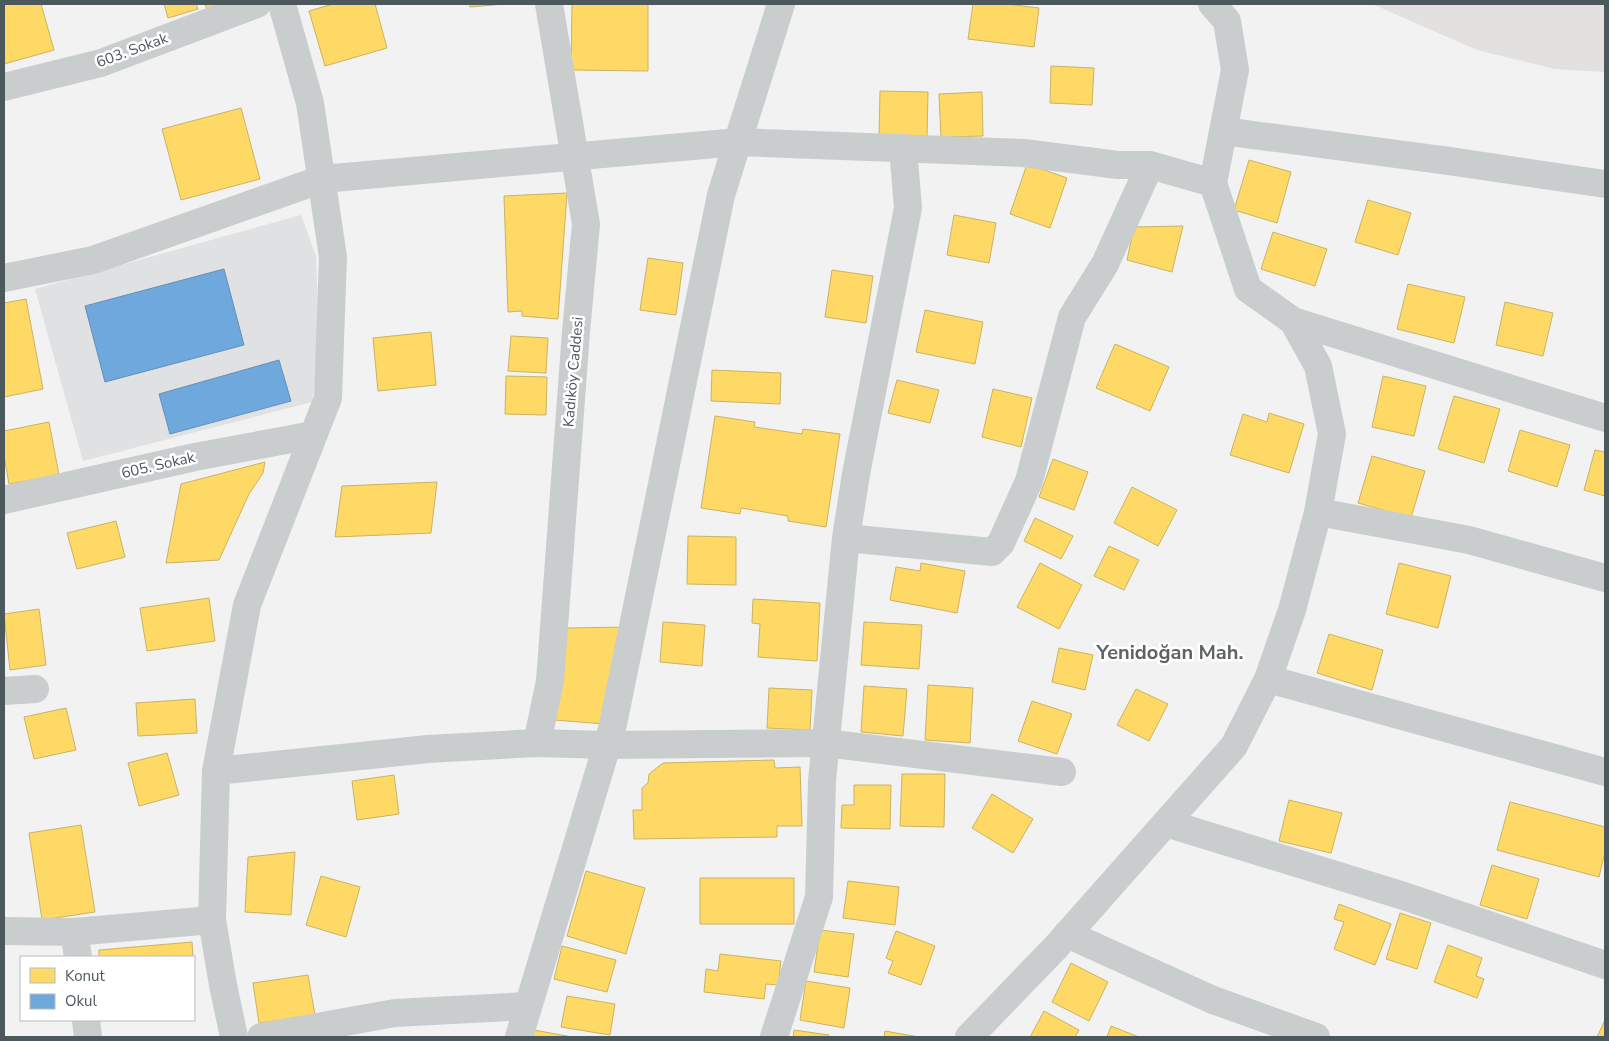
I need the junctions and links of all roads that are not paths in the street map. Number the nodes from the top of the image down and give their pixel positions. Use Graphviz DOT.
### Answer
graph roads {
  1 [pos="257,4"];
  2 [pos="282,4"];
  3 [pos="549,4"];
  4 [pos="781,4"];
  5 [pos="1212,4"];
  6 [pos="4,87"];
  7 [pos="1223,131"];
  8 [pos="738,142"];
  9 [pos="903,148"];
  10 [pos="575,157"];
  11 [pos="1150,166"];
  12 [pos="322,179"];
  13 [pos="1213,183"];
  14 [pos="1605,184"];
  15 [pos="4,278"];
  16 [pos="1293,322"];
  17 [pos="1605,418"];
  18 [pos="313,435"];
  19 [pos="4,500"];
  20 [pos="1318,512"];
  21 [pos="846,538"];
  22 [pos="1605,578"];
  23 [pos="1268,679"];
  24 [pos="35,689"];
  25 [pos="4,691"];
  26 [pos="537,743"];
  27 [pos="825,743"];
  28 [pos="607,745"];
  29 [pos="216,771"];
  30 [pos="1062,772"];
  31 [pos="1605,772"];
  32 [pos="1166,823"];
  33 [pos="212,920"];
  34 [pos="4,931"];
  35 [pos="1067,934"];
  36 [pos="76,944"];
  37 [pos="1605,965"];
  38 [pos="528,1006"];
  39 [pos="86,1021"];
  40 [pos="88,1037"];
  41 [pos="234,1037"];
  42 [pos="262,1037"];
  43 [pos="519,1037"];
  44 [pos="774,1037"];
  45 [pos="969,1037"];
  46 [pos="1316,1037"];
  1 -- 6 [label="street, 603. Sokak"];
  2 -- 12 [label="street"];
  3 -- 10 [label="street, Kadıköy Caddesi"];
  4 -- 8 [label="street"];
  5 -- 7 [label="street"];
  7 -- 13 [label="street"];
  7 -- 14 [label="street"];
  8 -- 9 [label="street"];
  8 -- 10 [label="street"];
  8 -- 28 [label="street"];
  9 -- 11 [label="street"];
  9 -- 21 [label="street"];
  10 -- 12 [label="street"];
  10 -- 26 [label="street, Kadıköy Caddesi"];
  11 -- 13 [label="street"];
  11 -- 21 [label="street"];
  12 -- 15 [label="street"];
  12 -- 18 [label="street"];
  13 -- 16 [label="street"];
  16 -- 17 [label="street"];
  16 -- 20 [label="street"];
  18 -- 19 [label="street, 605. Sokak"];
  18 -- 29 [label="street"];
  20 -- 22 [label="street"];
  20 -- 23 [label="street"];
  21 -- 27 [label="street"];
  23 -- 31 [label="street"];
  23 -- 32 [label="street"];
  24 -- 25 [label="street"];
  26 -- 28 [label="street"];
  26 -- 29 [label="street"];
  27 -- 28 [label="street"];
  27 -- 30 [label="street"];
  27 -- 44 [label="street"];
  28 -- 38 [label="street"];
  29 -- 33 [label="street"];
  32 -- 35 [label="street"];
  32 -- 37 [label="street"];
  33 -- 36 [label="street"];
  33 -- 41 [label="street"];
  34 -- 36 [label="street"];
  35 -- 45 [label="street"];
  35 -- 46 [label="street"];
  38 -- 42 [label="street"];
  38 -- 43 [label="street"];
  39 -- 40 [label="street"];
}
